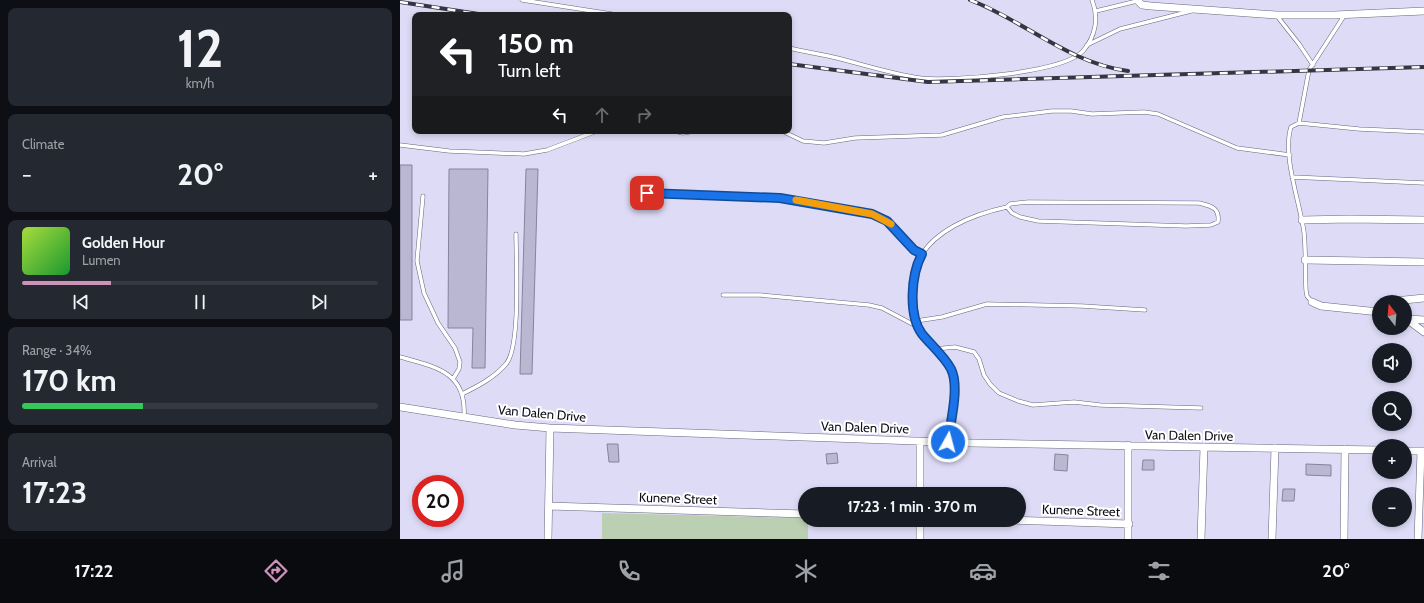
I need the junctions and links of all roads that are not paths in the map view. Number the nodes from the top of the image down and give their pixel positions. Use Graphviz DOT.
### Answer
graph roads {
  1 [pos="522,0"];
  2 [pos="1092,0"];
  3 [pos="1137,1"];
  4 [pos="1196,10"];
  5 [pos="1096,11"];
  6 [pos="599,12"];
  7 [pos="1424,12"];
  8 [pos="1276,15"];
  9 [pos="1344,15"];
  10 [pos="1086,45"];
  11 [pos="792,49"];
  12 [pos="1313,65"];
  13 [pos="1299,123"];
  14 [pos="1424,132"];
  15 [pos="590,134"];
  16 [pos="788,134"];
  17 [pos="400,145"];
  18 [pos="1290,155"];
  19 [pos="1292,177"];
  20 [pos="1424,183"];
  21 [pos="633,193"];
  22 [pos="423,196"];
  23 [pos="1007,207"];
  24 [pos="1302,220"];
  25 [pos="1424,220"];
  26 [pos="516,234"];
  27 [pos="922,254"];
  28 [pos="1305,260"];
  29 [pos="1424,262"];
  30 [pos="723,295"];
  31 [pos="1424,298"];
  32 [pos="1412,299"];
  33 [pos="1312,302"];
  34 [pos="1145,310"];
  35 [pos="1372,310"];
  36 [pos="1412,319"];
  37 [pos="1424,320"];
  38 [pos="916,321"];
  39 [pos="1412,322"];
  40 [pos="918,327"];
  41 [pos="1424,332"];
  42 [pos="935,349"];
  43 [pos="400,357"];
  44 [pos="453,379"];
  45 [pos="462,394"];
  46 [pos="400,407"];
  47 [pos="1202,408"];
  48 [pos="464,417"];
  49 [pos="550,428"];
  50 [pos="920,441"];
  51 [pos="948,442"];
  52 [pos="1128,445"];
  53 [pos="1204,447"];
  54 [pos="1275,448"];
  55 [pos="1345,450"];
  56 [pos="1372,450"];
  57 [pos="1422,451"];
  58 [pos="920,487"];
  59 [pos="549,506"];
  60 [pos="798,514"];
  61 [pos="1026,521"];
  62 [pos="1129,524"];
  63 [pos="920,527"];
  64 [pos="548,539"];
  65 [pos="920,539"];
  66 [pos="1128,539"];
  67 [pos="1201,539"];
  68 [pos="1272,539"];
  69 [pos="1344,539"];
  70 [pos="1418,539"];
  1 -- 6 [label="lane"];
  2 -- 5 [label="lane"];
  3 -- 4 [label="street"];
  3 -- 5 [label="lane"];
  4 -- 8 [label="street"];
  4 -- 10 [label="lane"];
  5 -- 10 [label="lane"];
  7 -- 9 [label="street"];
  8 -- 9 [label="street"];
  8 -- 12 [label="lane"];
  9 -- 12 [label="lane"];
  10 -- 11 [label="lane"];
  12 -- 13 [label="lane"];
  13 -- 14 [label="lane"];
  13 -- 18 [label="lane"];
  15 -- 17 [label="lane"];
  16 -- 18 [label="lane"];
  18 -- 19 [label="lane"];
  19 -- 20 [label="lane"];
  19 -- 24 [label="lane"];
  21 -- 27 [label="lane"];
  22 -- 44 [label="lane"];
  23 -- 23 [label="lane"];
  23 -- 27 [label="lane"];
  24 -- 25 [label="street"];
  24 -- 28 [label="lane"];
  26 -- 45 [label="lane"];
  27 -- 38 [label="lane"];
  28 -- 29 [label="street"];
  28 -- 33 [label="lane"];
  30 -- 40 [label="lane"];
  31 -- 32 [label="street"];
  33 -- 35 [label="street"];
  34 -- 38 [label="lane"];
  36 -- 37 [label="street"];
  38 -- 40 [label="lane"];
  39 -- 41 [label="street"];
  40 -- 42 [label="lane"];
  42 -- 47 [label="lane"];
  42 -- 51 [label="lane"];
  43 -- 44 [label="lane"];
  44 -- 45 [label="lane"];
  45 -- 48 [label="lane"];
  46 -- 48 [label="street, Van Dalen Drive"];
  48 -- 49 [label="street, Van Dalen Drive"];
  49 -- 50 [label="street, Van Dalen Drive"];
  49 -- 59 [label="street"];
  50 -- 51 [label="street, Van Dalen Drive"];
  50 -- 58 [label="street"];
  51 -- 52 [label="street, Van Dalen Drive"];
  52 -- 53 [label="street, Van Dalen Drive"];
  52 -- 62 [label="street"];
  53 -- 54 [label="street, Van Dalen Drive"];
  53 -- 67 [label="street"];
  54 -- 55 [label="street, Van Dalen Drive"];
  54 -- 68 [label="street"];
  55 -- 56 [label="street, Van Dalen Drive"];
  55 -- 69 [label="street"];
  57 -- 70 [label="street"];
  59 -- 60 [label="street, Kunene Street"];
  59 -- 64 [label="street"];
  61 -- 62 [label="street, Kunene Street"];
  62 -- 66 [label="street"];
  63 -- 65 [label="street"];
}
